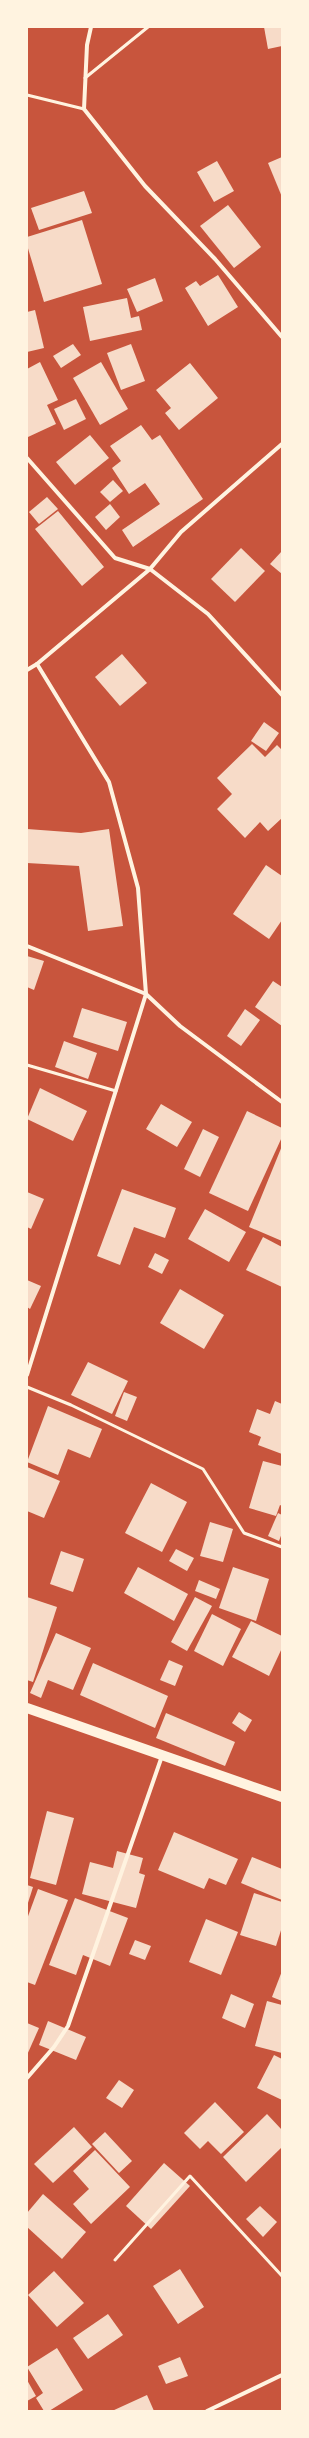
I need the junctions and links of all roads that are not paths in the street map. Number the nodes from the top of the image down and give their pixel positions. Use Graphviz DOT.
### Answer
graph roads {
  1 [pos="91,27"];
  2 [pos="148,27"];
  3 [pos="85,78"];
  4 [pos="27,95"];
  5 [pos="84,109"];
  6 [pos="282,337"];
  7 [pos="282,444"];
  8 [pos="27,458"];
  9 [pos="150,569"];
  10 [pos="37,664"];
  11 [pos="27,670"];
  12 [pos="282,695"];
  13 [pos="27,946"];
  14 [pos="146,994"];
  15 [pos="27,1064"];
  16 [pos="116,1091"];
  17 [pos="282,1102"];
  18 [pos="27,1375"];
  19 [pos="27,1387"];
  20 [pos="282,1547"];
  21 [pos="27,1708"];
  22 [pos="162,1756"];
  23 [pos="282,1797"];
  24 [pos="27,2078"];
  25 [pos="115,2260"];
  26 [pos="282,2276"];
  27 [pos="282,2375"];
  28 [pos="207,2411"];
  1 -- 3 [label="street"];
  2 -- 3 [label="lane"];
  3 -- 5 [label="street"];
  4 -- 5 [label="lane"];
  5 -- 6 [label="street"];
  7 -- 9 [label="street"];
  8 -- 9 [label="street"];
  9 -- 10 [label="street"];
  9 -- 12 [label="street"];
  10 -- 11 [label="street"];
  10 -- 14 [label="street"];
  13 -- 14 [label="street"];
  14 -- 16 [label="street"];
  14 -- 17 [label="street"];
  15 -- 16 [label="lane"];
  16 -- 18 [label="street"];
  19 -- 20 [label="lane"];
  21 -- 22 [label="main road"];
  22 -- 23 [label="main road"];
  22 -- 24 [label="street"];
  25 -- 26 [label="lane"];
  27 -- 28 [label="street"];
}
